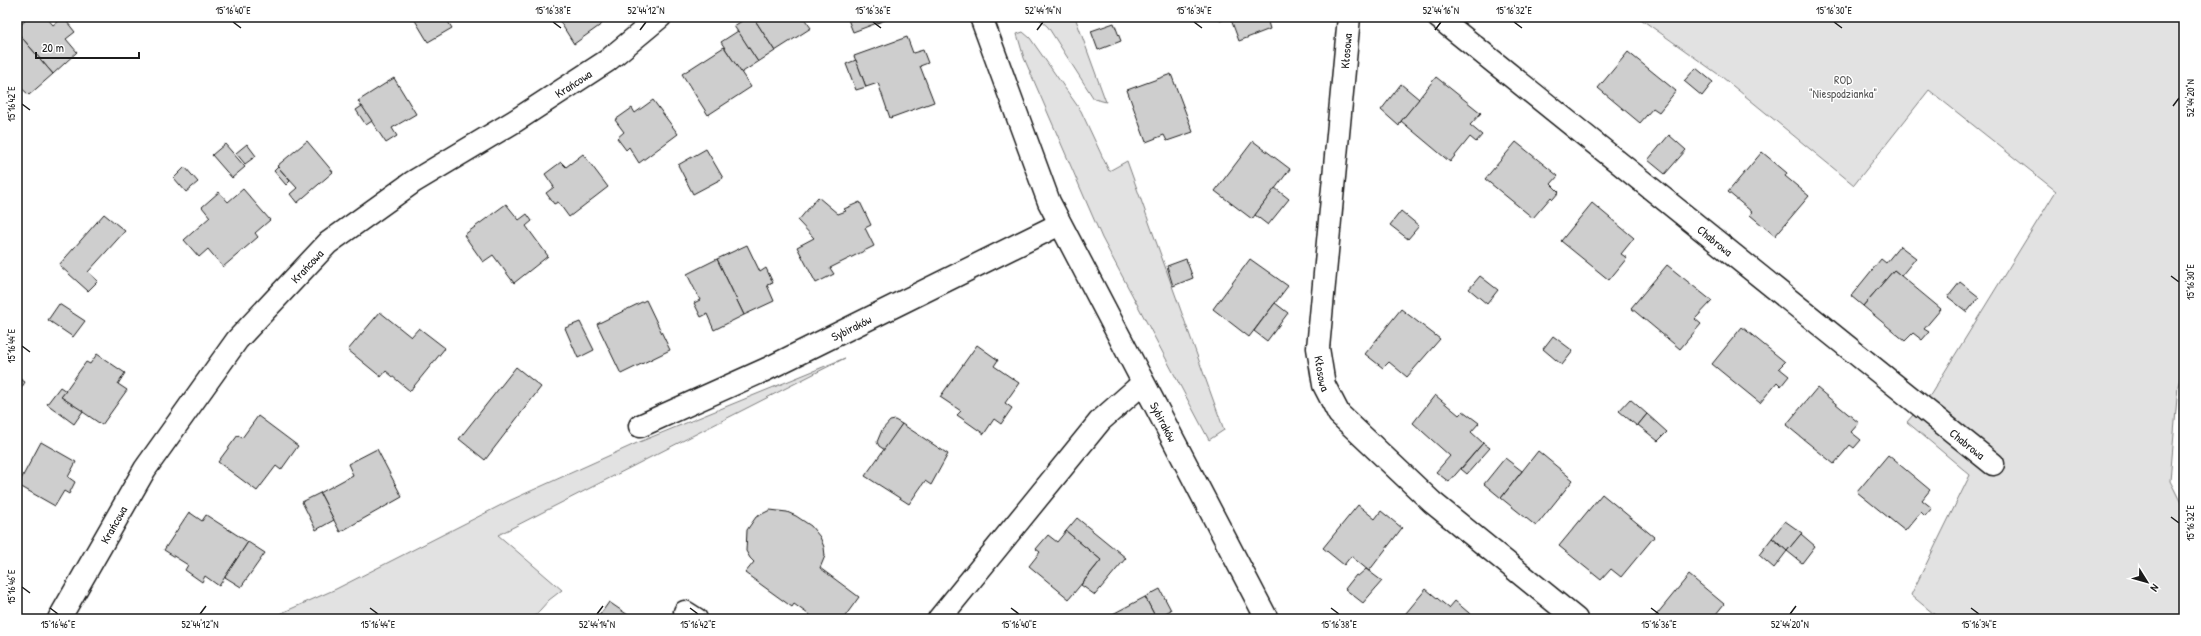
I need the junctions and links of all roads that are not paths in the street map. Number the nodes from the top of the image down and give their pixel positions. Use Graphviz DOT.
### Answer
graph roads {
  1 [pos="660,17"];
  2 [pos="981,17"];
  3 [pos="1349,17"];
  4 [pos="1438,17"];
  5 [pos="1060,224"];
  6 [pos="1143,383"];
  7 [pos="640,426"];
  8 [pos="1993,464"];
  9 [pos="59,619"];
  10 [pos="939,619"];
  11 [pos="1267,619"];
  12 [pos="1576,619"];
  1 -- 9 [label="street, Krańcowa"];
  2 -- 5 [label="street, Sybiraków"];
  3 -- 12 [label="street, Kłosowa"];
  4 -- 8 [label="street, Chabrowa"];
  5 -- 6 [label="street, Sybiraków"];
  5 -- 7 [label="street, Sybiraków"];
  6 -- 10 [label="street"];
  6 -- 11 [label="street, Sybiraków"];
}
